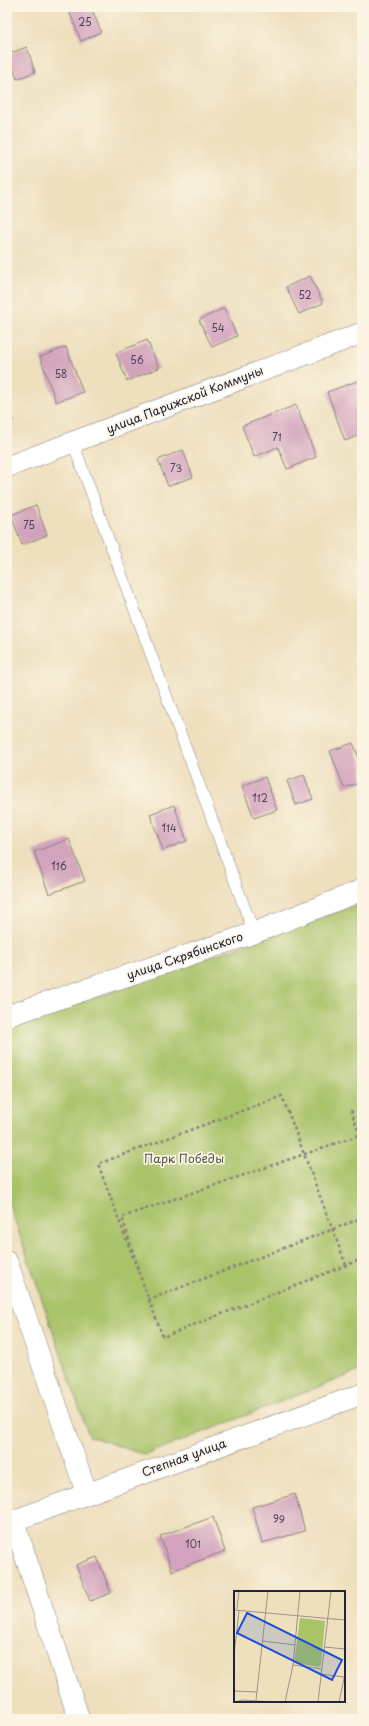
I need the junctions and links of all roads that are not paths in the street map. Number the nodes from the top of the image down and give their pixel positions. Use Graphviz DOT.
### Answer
graph roads {
  1 [pos="362,333"];
  2 [pos="73,443"];
  3 [pos="7,467"];
  4 [pos="362,890"];
  5 [pos="254,933"];
  6 [pos="7,1016"];
  7 [pos="7,1262"];
  8 [pos="362,1394"];
  9 [pos="88,1494"];
  10 [pos="10,1522"];
  11 [pos="79,1719"];
  1 -- 2 [label="street, улица Парижской Коммуны"];
  2 -- 3 [label="street, улица Парижской Коммуны"];
  2 -- 5 [label="lane"];
  4 -- 5 [label="street, улица Скрябинского"];
  5 -- 6 [label="street, улица Скрябинского"];
  7 -- 9 [label="street"];
  8 -- 9 [label="street, Степная улица"];
  9 -- 10 [label="street, Степная улица"];
  10 -- 11 [label="street"];
}
